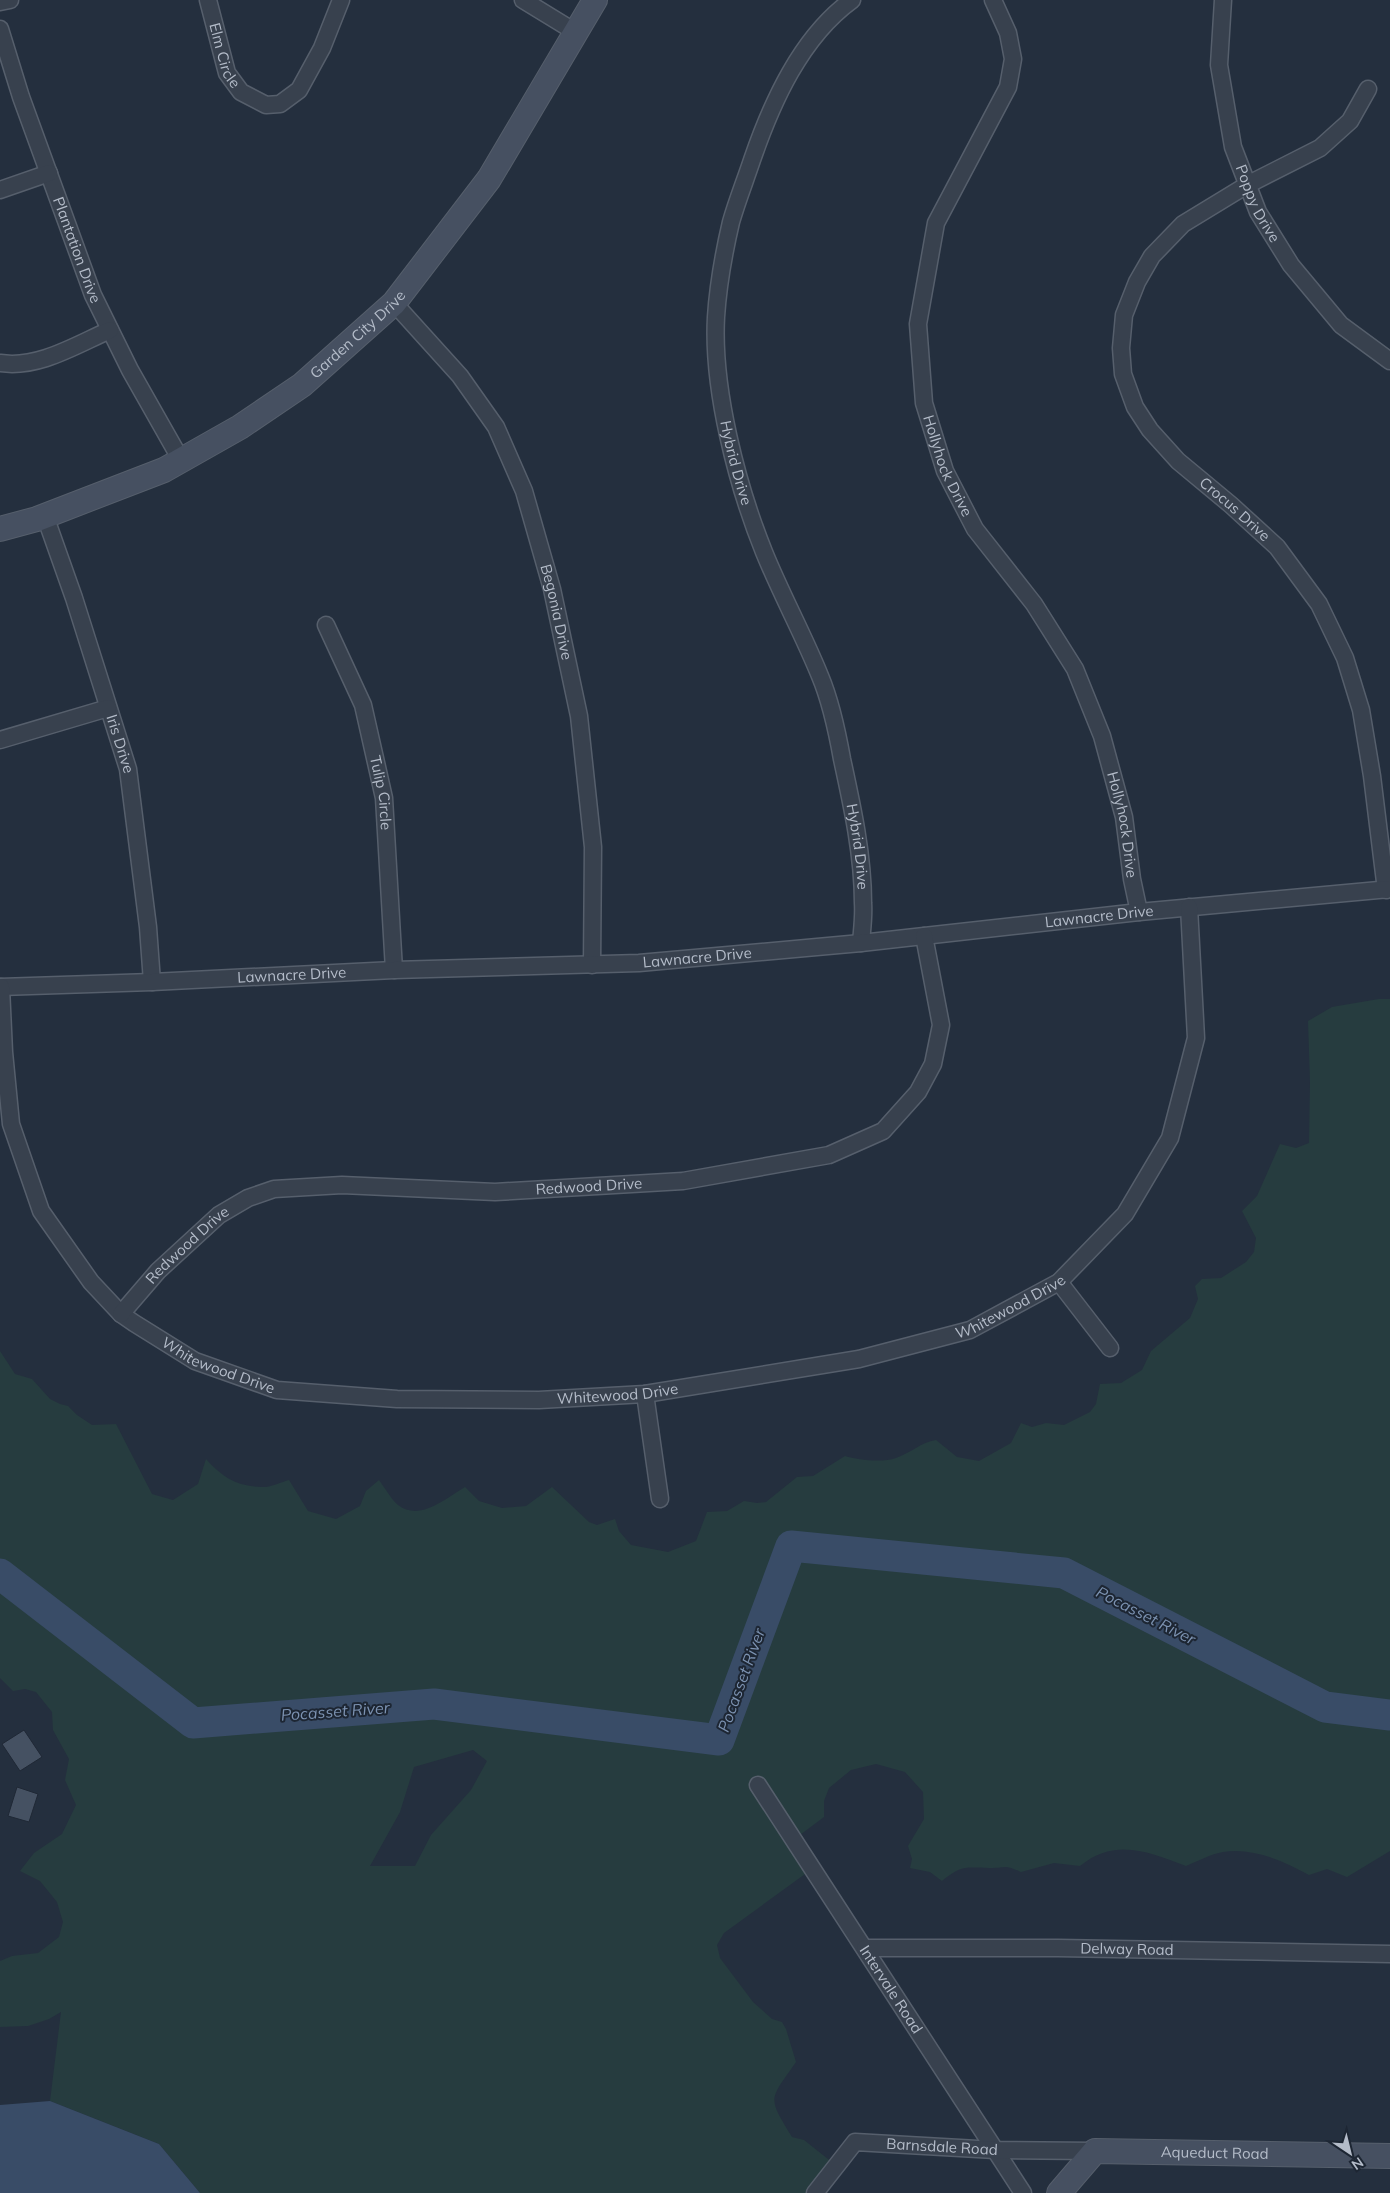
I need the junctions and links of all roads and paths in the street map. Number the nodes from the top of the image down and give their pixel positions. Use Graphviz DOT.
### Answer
graph roads {
  1 [pos="10,0"];
  2 [pos="208,0"];
  3 [pos="341,0"];
  4 [pos="522,0"];
  5 [pos="595,0"];
  6 [pos="852,0"];
  7 [pos="993,0"];
  8 [pos="1223,0"];
  9 [pos="0,2"];
  10 [pos="0,29"];
  11 [pos="577,33"];
  12 [pos="1368,89"];
  13 [pos="49,173"];
  14 [pos="1247,185"];
  15 [pos="0,190"];
  16 [pos="394,303"];
  17 [pos="110,330"];
  18 [pos="1390,361"];
  19 [pos="0,364"];
  20 [pos="181,460"];
  21 [pos="45,516"];
  22 [pos="0,529"];
  23 [pos="326,625"];
  24 [pos="108,708"];
  25 [pos="0,740"];
  26 [pos="1388,890"];
  27 [pos="1189,907"];
  28 [pos="1139,912"];
  29 [pos="924,936"];
  30 [pos="861,943"];
  31 [pos="592,965"];
  32 [pos="394,970"];
  33 [pos="152,982"];
  34 [pos="1,987"];
  35 [pos="1059,1282"];
  36 [pos="122,1314"];
  37 [pos="1110,1348"];
  38 [pos="646,1394"];
  39 [pos="660,1499"];
  40 [pos="758,1785"];
  41 [pos="865,1948"];
  42 [pos="1390,1954"];
  43 [pos="995,2150"];
  44 [pos="1095,2151"];
  45 [pos="1390,2156"];
  46 [pos="815,2193"];
  47 [pos="1023,2193"];
  48 [pos="1058,2193"];
  1 -- 9 [label="street"];
  2 -- 3 [label="street, Elm Circle"];
  4 -- 11 [label="street"];
  5 -- 11 [label="street, Garden City Drive"];
  6 -- 30 [label="street, Hybrid Drive"];
  7 -- 28 [label="street, Hollyhock Drive"];
  8 -- 14 [label="street, Poppy Drive"];
  10 -- 13 [label="street, Plantation Drive"];
  11 -- 16 [label="street, Garden City Drive"];
  12 -- 14 [label="street, Crocus Drive"];
  13 -- 15 [label="street"];
  13 -- 17 [label="street, Plantation Drive"];
  14 -- 18 [label="street, Poppy Drive"];
  14 -- 26 [label="street, Crocus Drive"];
  16 -- 20 [label="street, Garden City Drive"];
  16 -- 31 [label="street, Begonia Drive"];
  17 -- 19 [label="street"];
  17 -- 20 [label="street, Plantation Drive"];
  20 -- 21 [label="street, Garden City Drive"];
  21 -- 22 [label="street, Garden City Drive"];
  21 -- 24 [label="street, Iris Drive"];
  23 -- 32 [label="street, Tulip Circle"];
  24 -- 25 [label="street"];
  24 -- 33 [label="street, Iris Drive"];
  26 -- 27 [label="street, Lawnacre Drive"];
  27 -- 28 [label="street, Lawnacre Drive"];
  27 -- 35 [label="street, Whitewood Drive"];
  28 -- 29 [label="street, Lawnacre Drive"];
  29 -- 30 [label="street, Lawnacre Drive"];
  29 -- 36 [label="street, Redwood Drive"];
  30 -- 31 [label="street, Lawnacre Drive"];
  31 -- 32 [label="street, Lawnacre Drive"];
  32 -- 33 [label="street, Lawnacre Drive"];
  33 -- 34 [label="street, Lawnacre Drive"];
  34 -- 36 [label="street, Whitewood Drive"];
  35 -- 37 [label="street"];
  35 -- 38 [label="street, Whitewood Drive"];
  36 -- 38 [label="street, Whitewood Drive"];
  38 -- 39 [label="street"];
  40 -- 41 [label="street, Intervale Road"];
  41 -- 42 [label="street, Delway Road"];
  41 -- 43 [label="street, Intervale Road"];
  43 -- 44 [label="street, Barnsdale Road"];
  43 -- 46 [label="street, Barnsdale Road"];
  43 -- 47 [label="street, Intervale Road"];
  44 -- 45 [label="street, Aqueduct Road"];
  44 -- 48 [label="street"];
}
